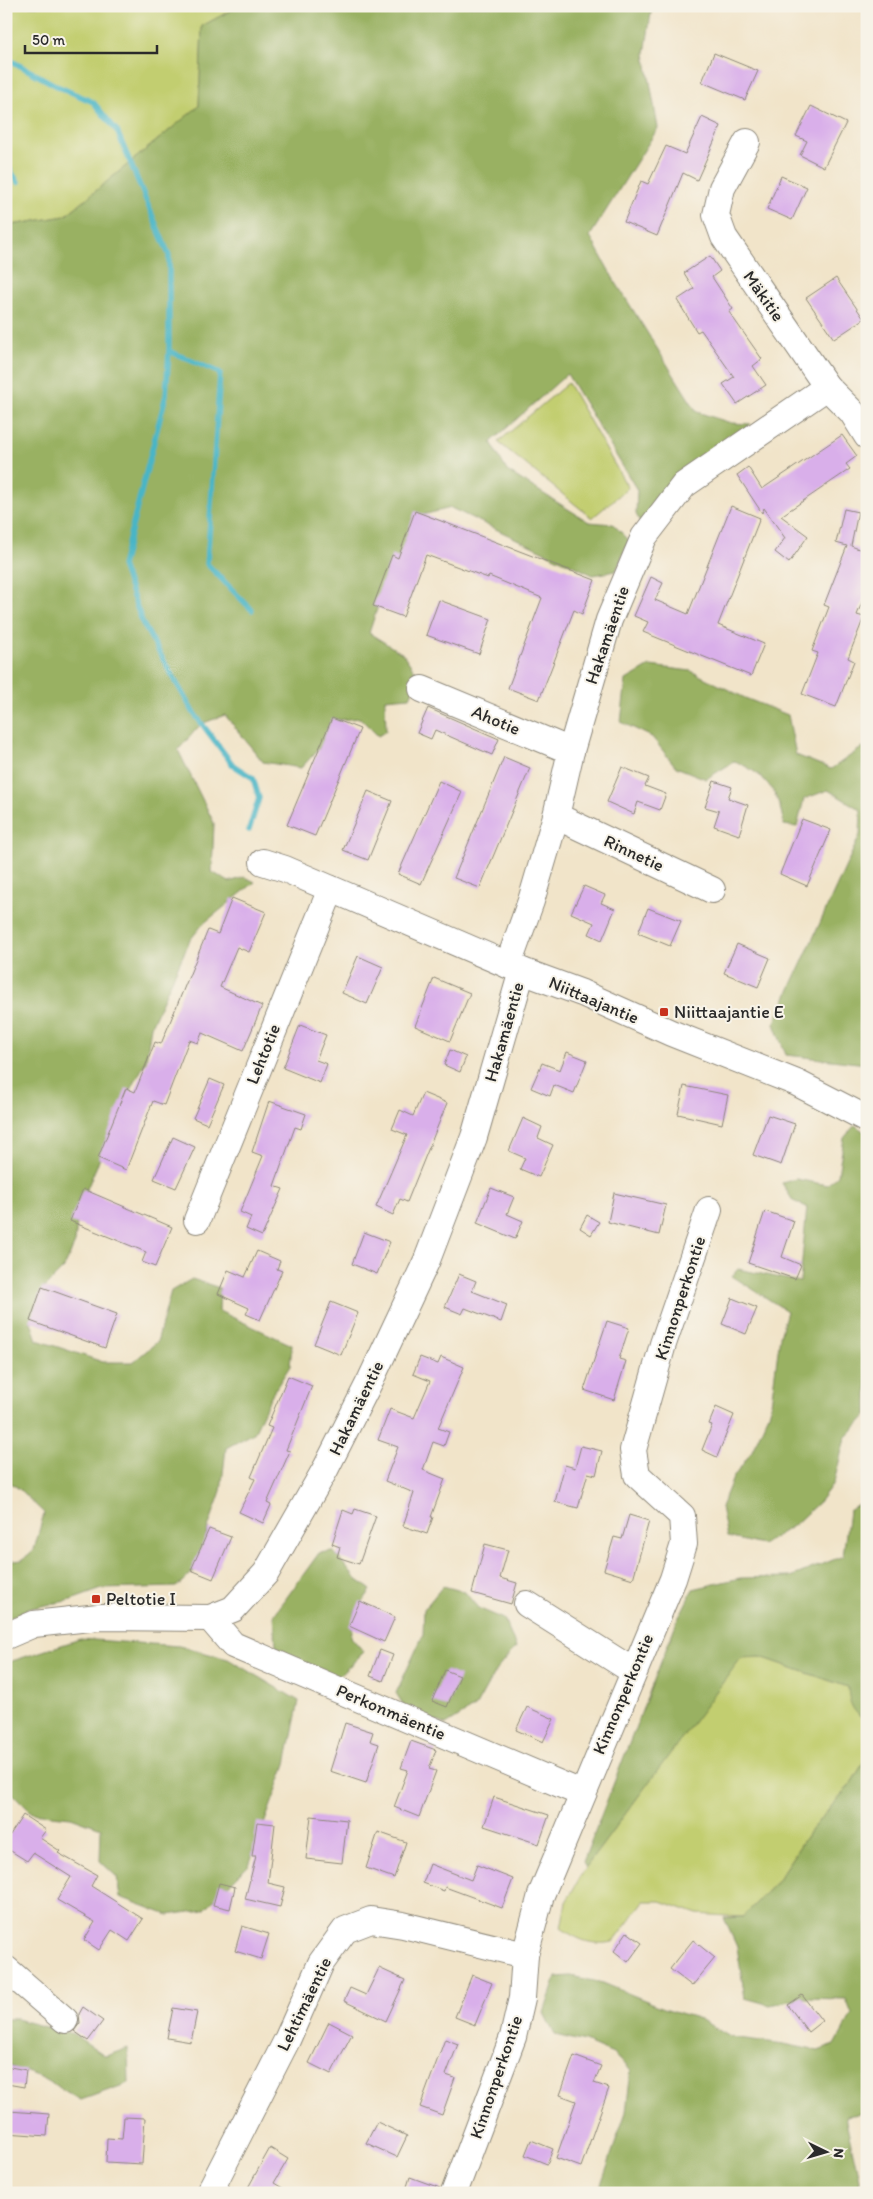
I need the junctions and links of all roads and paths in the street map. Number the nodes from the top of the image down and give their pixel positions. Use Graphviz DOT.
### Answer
graph roads {
  1 [pos="747,142"];
  2 [pos="827,387"];
  3 [pos="867,436"];
  4 [pos="422,689"];
  5 [pos="571,751"];
  6 [pos="556,816"];
  7 [pos="263,862"];
  8 [pos="332,888"];
  9 [pos="712,890"];
  10 [pos="515,968"];
  11 [pos="867,1119"];
  12 [pos="709,1210"];
  13 [pos="197,1220"];
  14 [pos="527,1604"];
  15 [pos="210,1618"];
  16 [pos="6,1636"];
  17 [pos="632,1671"];
  18 [pos="581,1793"];
  19 [pos="525,1955"];
  20 [pos="6,1969"];
  21 [pos="65,2020"];
  22 [pos="209,2193"];
  23 [pos="454,2193"];
  1 -- 2 [label="street, Mäkitie"];
  2 -- 3 [label="street, Mäkitie"];
  2 -- 5 [label="street, Hakamäentie"];
  4 -- 5 [label="street, Ahotie"];
  5 -- 6 [label="street, Hakamäentie"];
  6 -- 9 [label="street, Rinnetie"];
  6 -- 10 [label="street, Hakamäentie"];
  7 -- 8 [label="street, Niittaajantie"];
  8 -- 10 [label="street, Niittaajantie"];
  8 -- 13 [label="street, Lehtotie"];
  10 -- 11 [label="street, Niittaajantie"];
  10 -- 15 [label="street, Hakamäentie"];
  12 -- 17 [label="street, Kinnonperkontie"];
  14 -- 17 [label="street"];
  15 -- 16 [label="street, Hakamäentie"];
  15 -- 18 [label="street, Perkonmäentie"];
  17 -- 18 [label="street, Kinnonperkontie"];
  18 -- 19 [label="street, Kinnonperkontie"];
  19 -- 22 [label="street, Lehtimäentie"];
  19 -- 23 [label="street, Kinnonperkontie"];
  20 -- 21 [label="street"];
}
